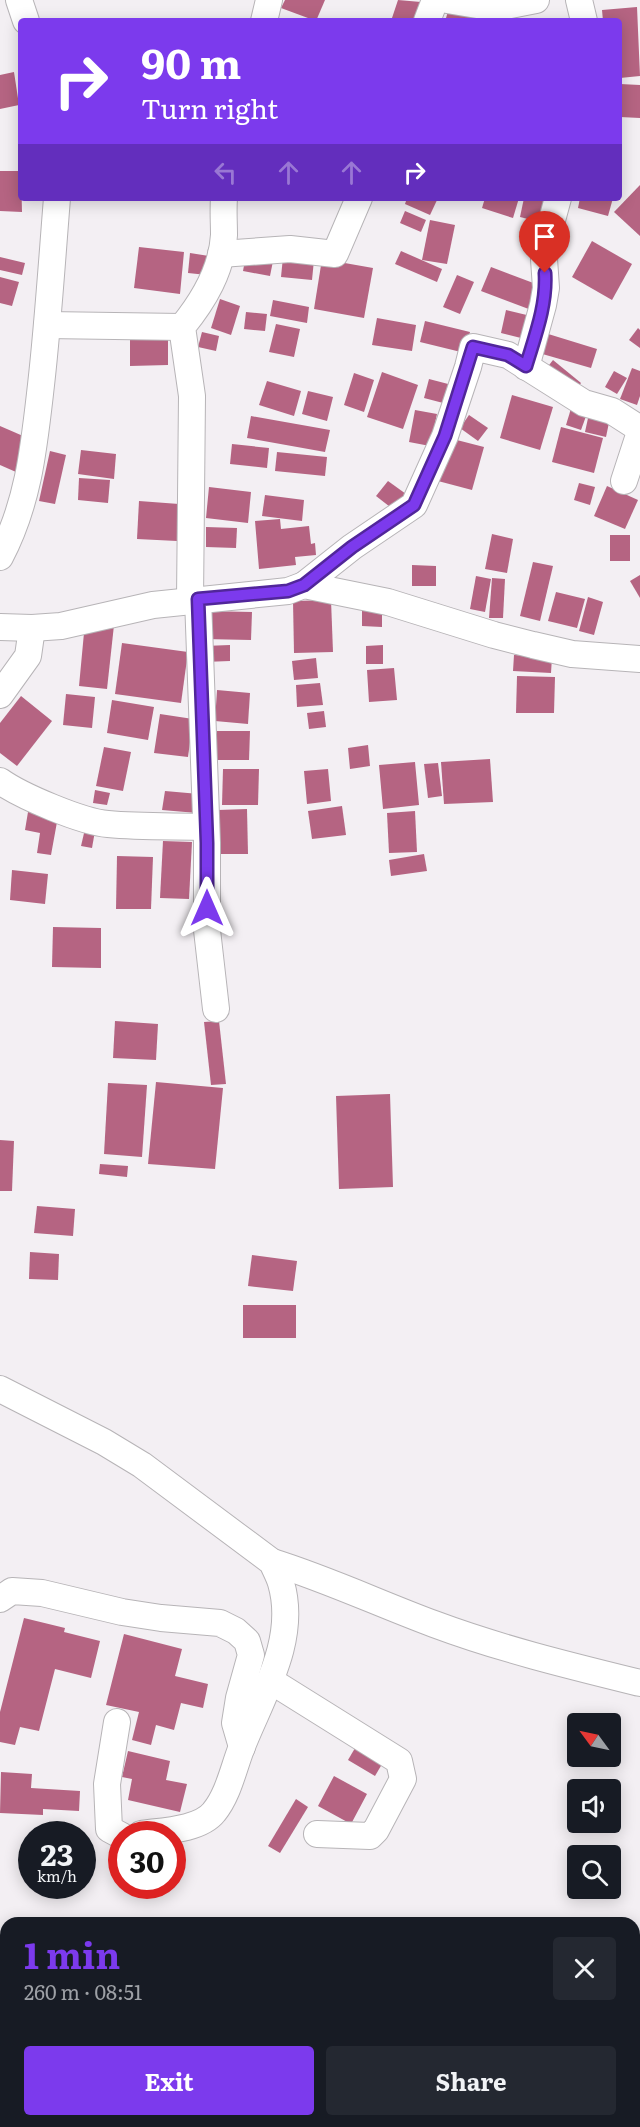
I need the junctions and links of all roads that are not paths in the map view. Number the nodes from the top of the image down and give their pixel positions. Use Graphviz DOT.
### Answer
graph roads {
  1 [pos="19,0"];
  2 [pos="269,0"];
  3 [pos="435,0"];
  4 [pos="447,0"];
  5 [pos="536,0"];
  6 [pos="579,0"];
  7 [pos="25,18"];
  8 [pos="265,18"];
  9 [pos="428,18"];
  10 [pos="583,18"];
  11 [pos="57,201"];
  12 [pos="224,201"];
  13 [pos="358,201"];
  14 [pos="557,201"];
  15 [pos="221,254"];
  16 [pos="47,325"];
  17 [pos="182,327"];
  18 [pos="526,366"];
  19 [pos="640,431"];
  20 [pos="624,481"];
  21 [pos="0,557"];
  22 [pos="304,585"];
  23 [pos="194,600"];
  24 [pos="0,627"];
  25 [pos="32,628"];
  26 [pos="640,659"];
  27 [pos="0,695"];
  28 [pos="0,781"];
  29 [pos="206,827"];
  30 [pos="216,1009"];
  31 [pos="0,1389"];
  32 [pos="272,1562"];
  33 [pos="0,1599"];
  34 [pos="271,1681"];
  35 [pos="640,1683"];
  36 [pos="117,1722"];
  37 [pos="242,1747"];
  38 [pos="109,1821"];
  39 [pos="186,1827"];
  40 [pos="317,1834"];
  1 -- 7 [label="street"];
  2 -- 8 [label="street"];
  3 -- 9 [label="street"];
  4 -- 5 [label="street"];
  6 -- 10 [label="street"];
  11 -- 16 [label="street"];
  12 -- 15 [label="street"];
  13 -- 15 [label="street"];
  14 -- 18 [label="street"];
  15 -- 17 [label="street"];
  16 -- 17 [label="street"];
  16 -- 21 [label="street"];
  17 -- 23 [label="street"];
  18 -- 19 [label="street"];
  18 -- 22 [label="street"];
  19 -- 20 [label="street"];
  22 -- 23 [label="street"];
  22 -- 26 [label="street"];
  23 -- 25 [label="street"];
  23 -- 29 [label="street"];
  24 -- 25 [label="street"];
  25 -- 27 [label="street"];
  28 -- 29 [label="street"];
  29 -- 30 [label="street"];
  31 -- 32 [label="street"];
  32 -- 34 [label="street"];
  32 -- 35 [label="street"];
  33 -- 37 [label="street"];
  34 -- 37 [label="street"];
  34 -- 40 [label="street"];
  36 -- 38 [label="street"];
  37 -- 39 [label="street"];
}
